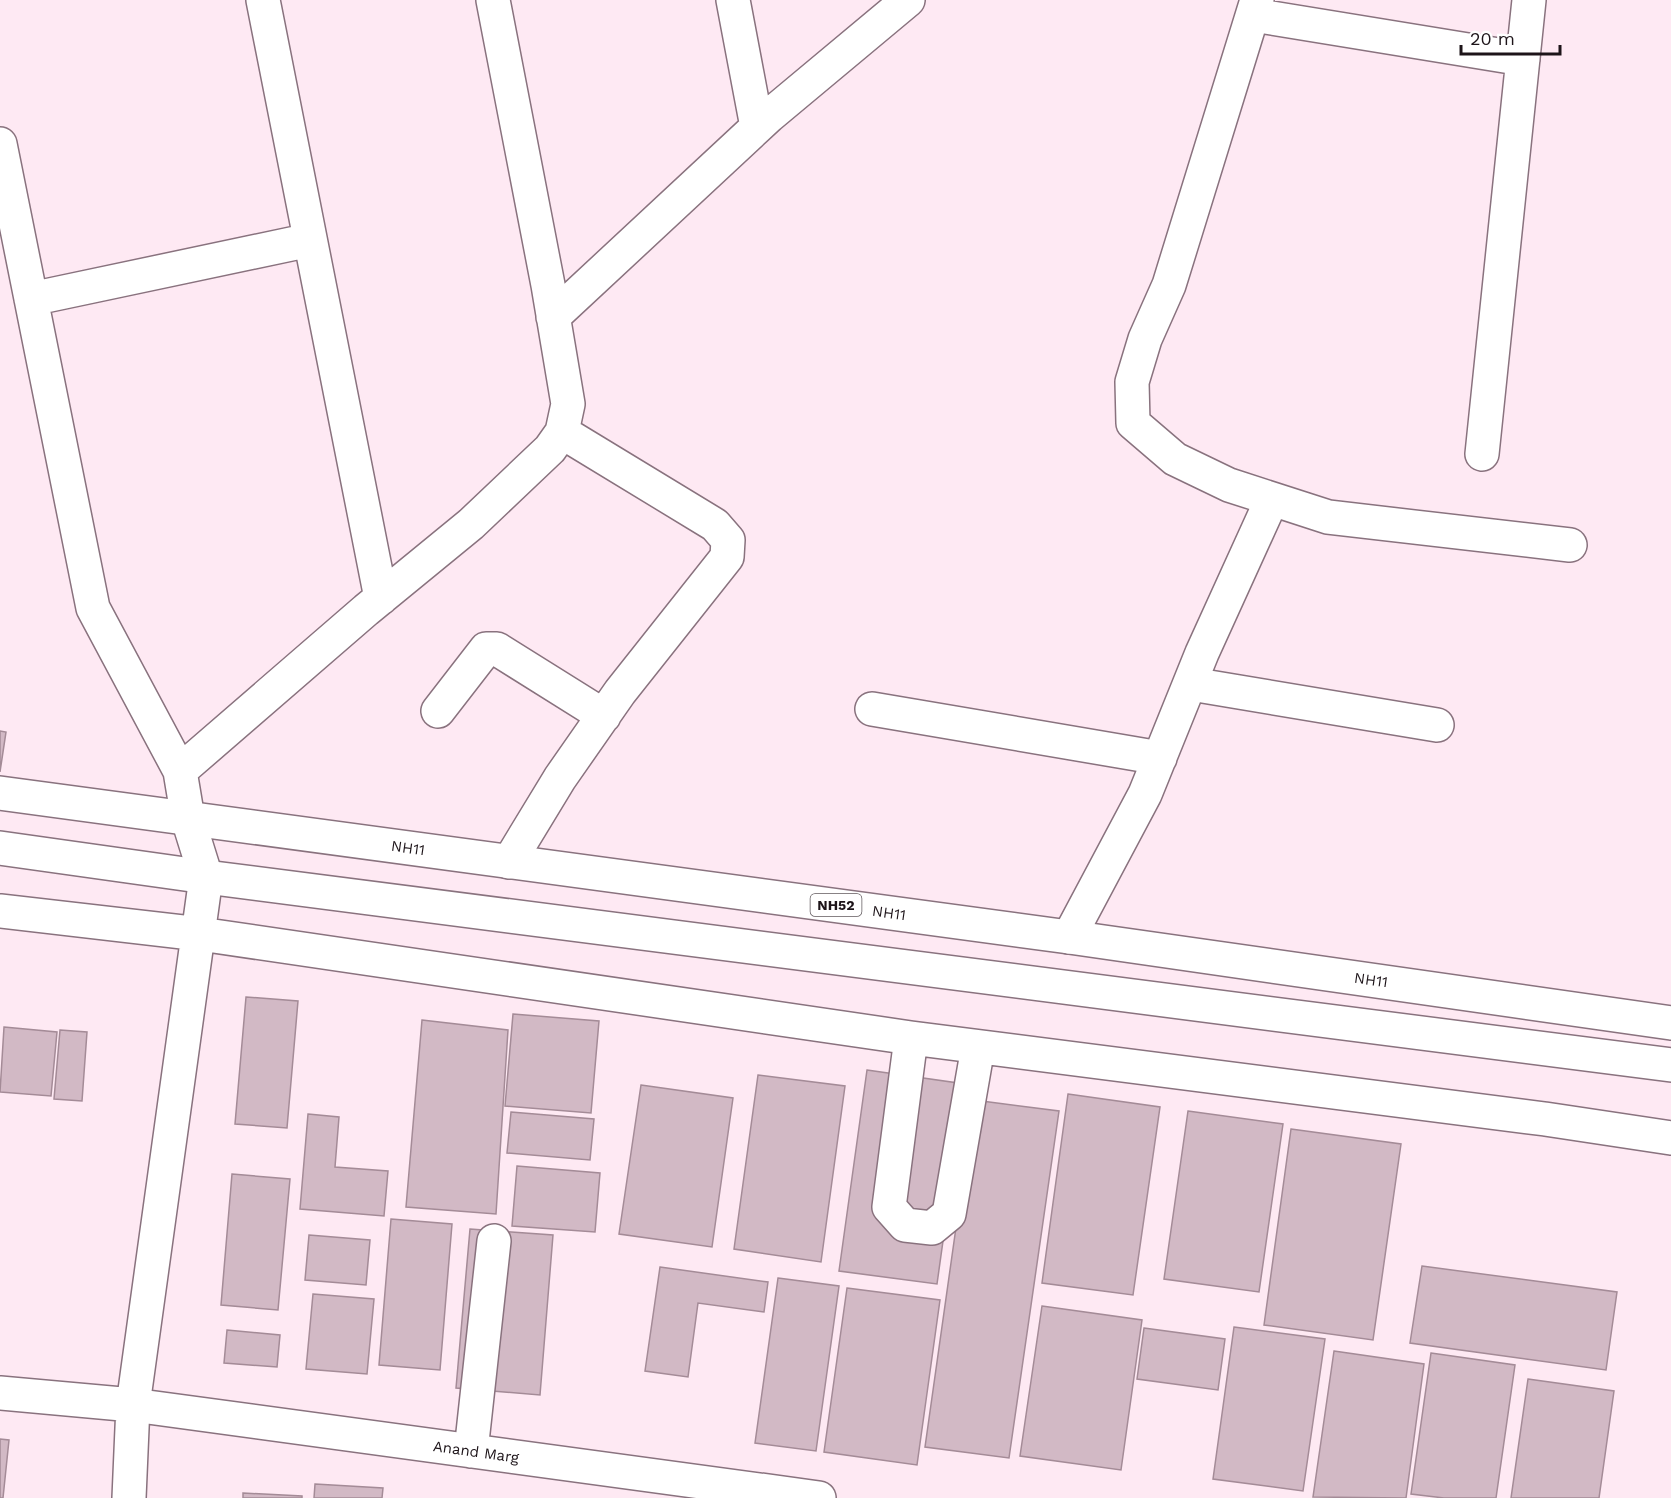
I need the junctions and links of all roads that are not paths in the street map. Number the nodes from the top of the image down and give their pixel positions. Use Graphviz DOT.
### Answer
graph roads {
  1 [pos="263,0"];
  2 [pos="493,0"];
  3 [pos="733,0"];
  4 [pos="908,0"];
  5 [pos="1529,0"];
  6 [pos="1255,7"];
  7 [pos="1523,59"];
  8 [pos="757,126"];
  9 [pos="0,144"];
  10 [pos="310,240"];
  11 [pos="31,299"];
  12 [pos="553,317"];
  13 [pos="562,432"];
  14 [pos="1482,454"];
  15 [pos="1272,499"];
  16 [pos="1570,545"];
  17 [pos="381,598"];
  18 [pos="1191,684"];
  19 [pos="873,710"];
  20 [pos="438,711"];
  21 [pos="604,716"];
  22 [pos="1437,725"];
  23 [pos="1160,758"];
  24 [pos="180,771"];
  25 [pos="0,793"];
  26 [pos="188,819"];
  27 [pos="0,848"];
  28 [pos="509,862"];
  29 [pos="206,877"];
  30 [pos="0,910"];
  31 [pos="200,934"];
  32 [pos="1069,937"];
  33 [pos="1671,1023"];
  34 [pos="911,1038"];
  35 [pos="978,1047"];
  36 [pos="1671,1065"];
  37 [pos="1671,1138"];
  38 [pos="494,1241"];
  39 [pos="0,1393"];
  40 [pos="133,1405"];
  41 [pos="471,1451"];
  42 [pos="129,1498"];
  43 [pos="819,1498"];
  1 -- 10 [label="main road"];
  2 -- 12 [label="main road"];
  3 -- 8 [label="main road"];
  4 -- 8 [label="main road"];
  5 -- 7 [label="main road"];
  6 -- 7 [label="main road"];
  6 -- 15 [label="main road"];
  7 -- 14 [label="main road"];
  8 -- 12 [label="main road"];
  9 -- 11 [label="main road"];
  10 -- 11 [label="main road"];
  10 -- 17 [label="main road"];
  11 -- 24 [label="main road"];
  12 -- 13 [label="main road"];
  13 -- 17 [label="main road"];
  13 -- 21 [label="main road"];
  15 -- 16 [label="main road"];
  15 -- 18 [label="main road"];
  17 -- 24 [label="main road"];
  18 -- 22 [label="main road"];
  18 -- 23 [label="main road"];
  19 -- 23 [label="main road"];
  20 -- 21 [label="main road"];
  21 -- 28 [label="main road"];
  23 -- 32 [label="main road"];
  24 -- 26 [label="main road"];
  25 -- 26 [label="main road, NH11 / NH52"];
  26 -- 28 [label="main road, NH11 / NH52"];
  26 -- 29 [label="main road"];
  27 -- 29 [label="main road"];
  28 -- 32 [label="main road, NH11 / NH52"];
  29 -- 31 [label="main road"];
  29 -- 36 [label="main road"];
  30 -- 31 [label="main road"];
  31 -- 34 [label="main road"];
  31 -- 40 [label="main road"];
  32 -- 33 [label="main road, NH11 / NH52"];
  34 -- 35 [label="main road"];
  34 -- 35 [label="main road"];
  35 -- 37 [label="main road"];
  38 -- 41 [label="main road"];
  39 -- 40 [label="main road, Anand Marg"];
  40 -- 41 [label="main road, Anand Marg"];
  40 -- 42 [label="main road"];
  41 -- 43 [label="main road, Anand Marg"];
}
